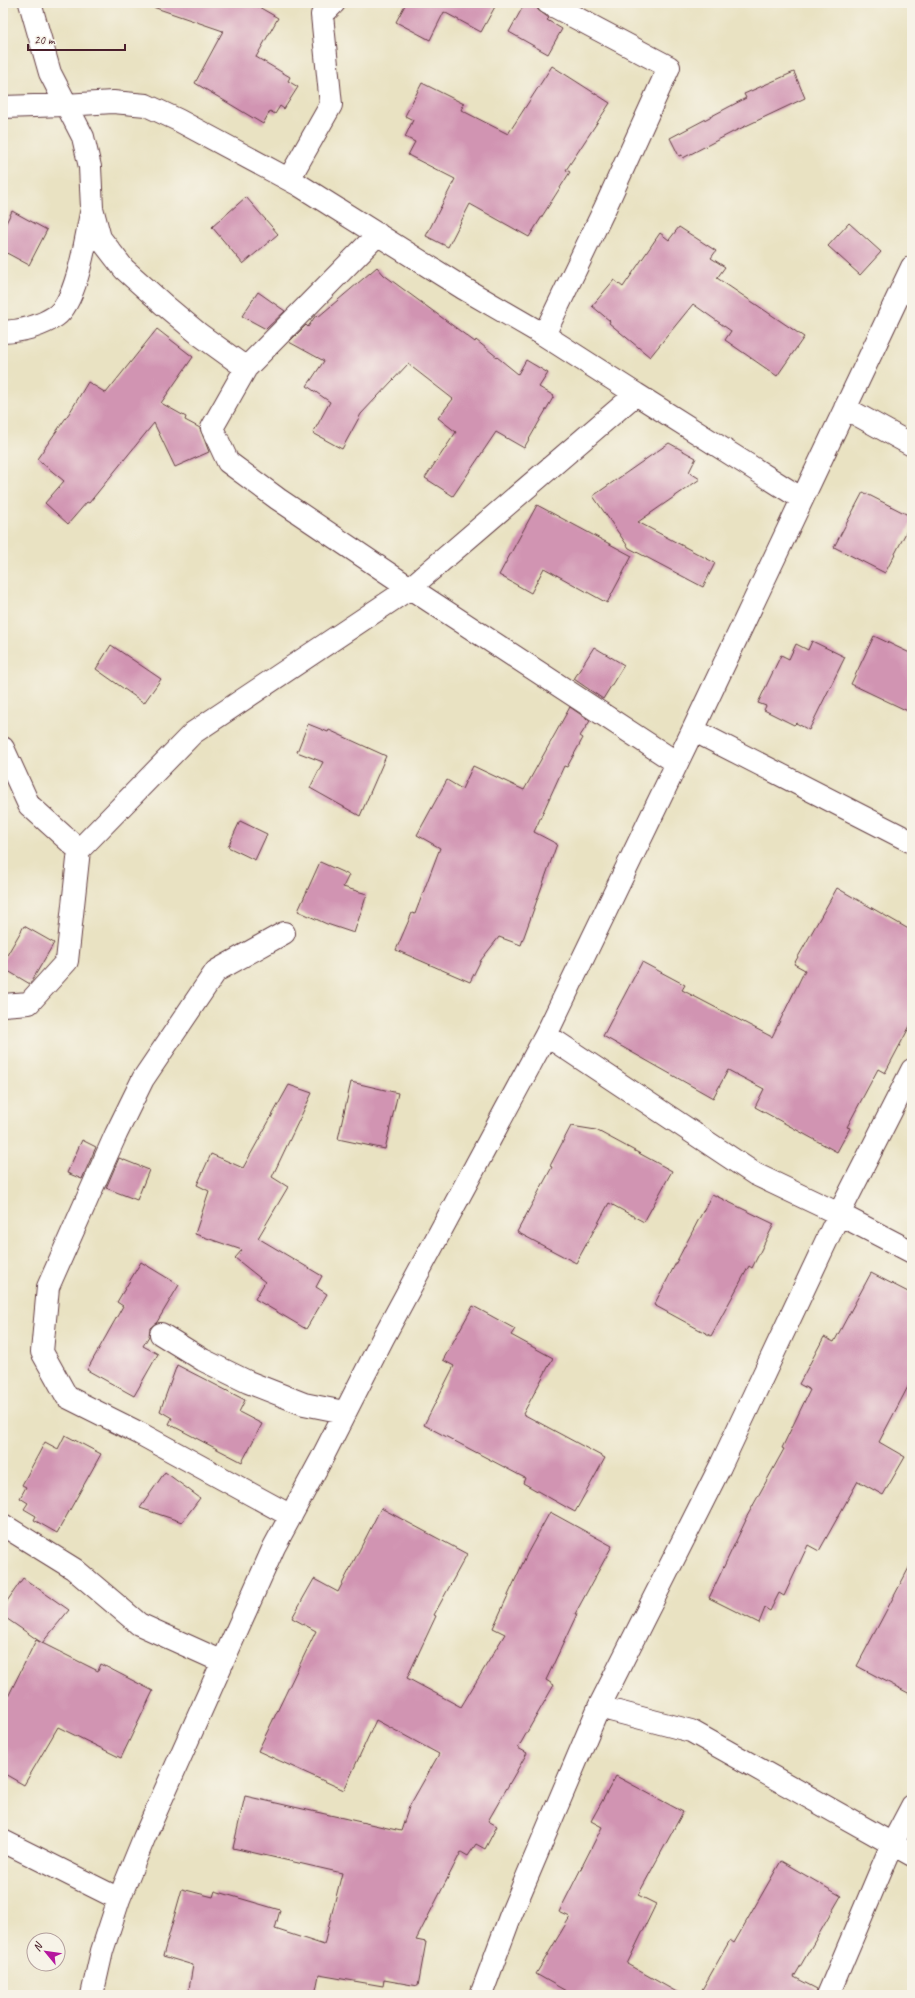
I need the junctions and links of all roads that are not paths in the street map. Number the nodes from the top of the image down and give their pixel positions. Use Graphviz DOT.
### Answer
graph roads {
  1 [pos="30,3"];
  2 [pos="334,3"];
  3 [pos="548,3"];
  4 [pos="65,105"];
  5 [pos="3,107"];
  6 [pos="289,179"];
  7 [pos="92,208"];
  8 [pos="378,234"];
  9 [pos="912,267"];
  10 [pos="3,332"];
  11 [pos="544,335"];
  12 [pos="246,368"];
  13 [pos="636,394"];
  14 [pos="844,408"];
  15 [pos="912,445"];
  16 [pos="802,499"];
  17 [pos="410,588"];
  18 [pos="693,730"];
  19 [pos="3,748"];
  20 [pos="677,763"];
  21 [pos="912,842"];
  22 [pos="79,850"];
  23 [pos="284,934"];
  24 [pos="3,1005"];
  25 [pos="546,1035"];
  26 [pos="912,1070"];
  27 [pos="839,1214"];
  28 [pos="912,1252"];
  29 [pos="161,1334"];
  30 [pos="344,1412"];
  31 [pos="291,1516"];
  32 [pos="3,1525"];
  33 [pos="223,1662"];
  34 [pos="599,1707"];
  35 [pos="912,1806"];
  36 [pos="3,1840"];
  37 [pos="892,1844"];
  38 [pos="912,1855"];
  39 [pos="119,1899"];
  40 [pos="92,1995"];
  41 [pos="481,1995"];
  42 [pos="828,1995"];
  1 -- 4 [label="street"];
  2 -- 6 [label="street"];
  3 -- 11 [label="street"];
  4 -- 5 [label="street"];
  4 -- 6 [label="street"];
  4 -- 7 [label="street"];
  6 -- 8 [label="street"];
  7 -- 10 [label="street"];
  7 -- 12 [label="street"];
  8 -- 11 [label="street"];
  8 -- 12 [label="street"];
  9 -- 14 [label="street"];
  11 -- 13 [label="street"];
  12 -- 17 [label="street"];
  13 -- 16 [label="street"];
  13 -- 17 [label="street"];
  14 -- 15 [label="street"];
  14 -- 16 [label="street"];
  16 -- 18 [label="street"];
  17 -- 20 [label="street"];
  17 -- 22 [label="street"];
  18 -- 20 [label="street"];
  18 -- 21 [label="street"];
  19 -- 22 [label="street"];
  20 -- 25 [label="street"];
  22 -- 24 [label="street"];
  23 -- 31 [label="street"];
  25 -- 27 [label="street"];
  25 -- 30 [label="street"];
  26 -- 27 [label="street"];
  27 -- 28 [label="street"];
  27 -- 34 [label="street"];
  29 -- 30 [label="street"];
  30 -- 31 [label="street"];
  31 -- 33 [label="street"];
  32 -- 33 [label="street"];
  33 -- 39 [label="street"];
  34 -- 37 [label="street"];
  34 -- 41 [label="street"];
  35 -- 37 [label="street"];
  36 -- 39 [label="street"];
  37 -- 38 [label="street"];
  37 -- 42 [label="street"];
  39 -- 40 [label="street"];
}
